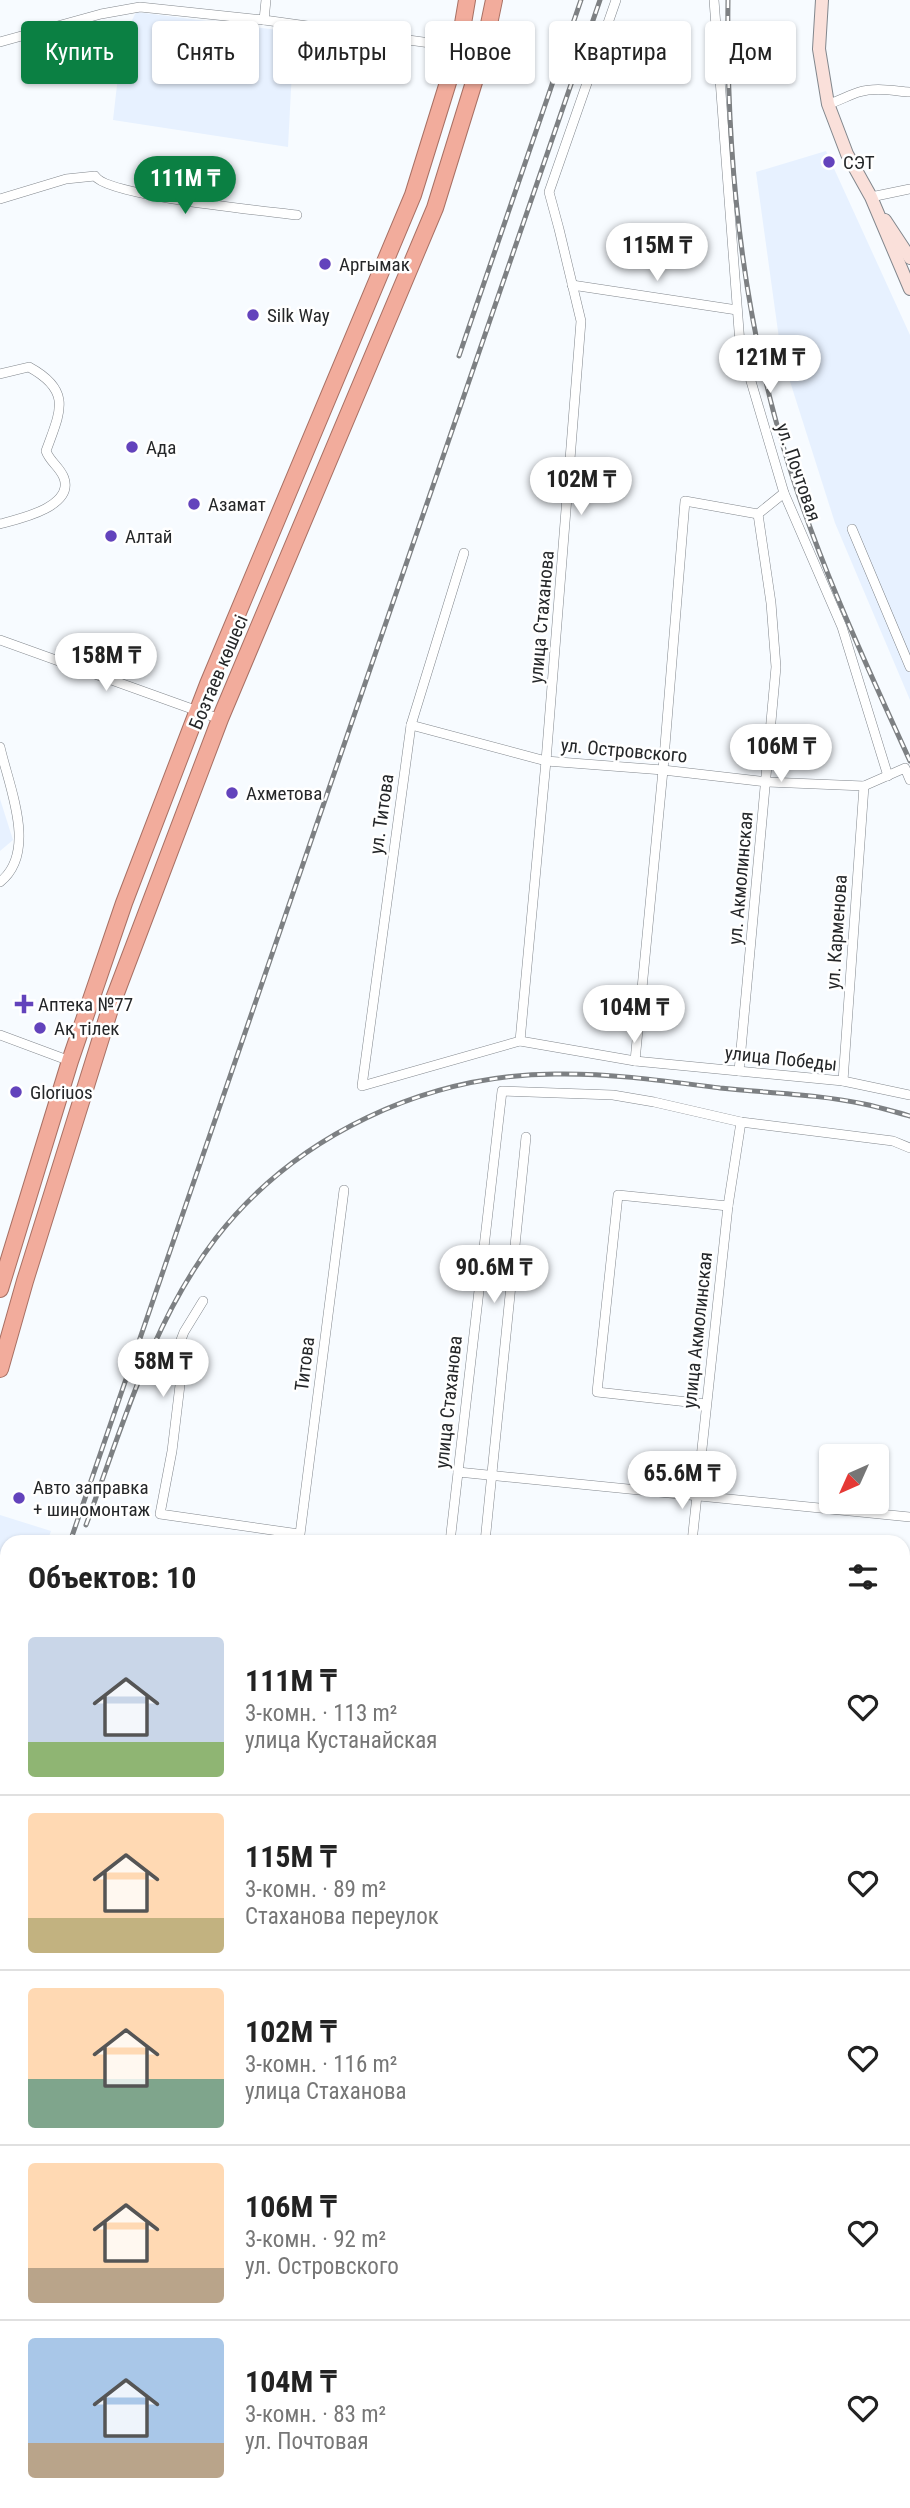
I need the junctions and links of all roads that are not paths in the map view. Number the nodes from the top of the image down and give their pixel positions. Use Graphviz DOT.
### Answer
graph roads {
  1 [pos="266,0"];
  2 [pos="467,0"];
  3 [pos="494,0"];
  4 [pos="616,0"];
  5 [pos="714,0"];
  6 [pos="822,0"];
  7 [pos="264,20"];
  8 [pos="463,21"];
  9 [pos="490,21"];
  10 [pos="0,42"];
  11 [pos="425,42"];
  12 [pos="448,84"];
  13 [pos="473,84"];
  14 [pos="910,92"];
  15 [pos="828,104"];
  16 [pos="910,189"];
  17 [pos="0,199"];
  18 [pos="874,203"];
  19 [pos="297,215"];
  20 [pos="910,258"];
  21 [pos="572,285"];
  22 [pos="910,289"];
  23 [pos="737,310"];
  24 [pos="0,374"];
  25 [pos="784,493"];
  26 [pos="758,514"];
  27 [pos="0,524"];
  28 [pos="852,529"];
  29 [pos="464,553"];
  30 [pos="0,640"];
  31 [pos="910,667"];
  32 [pos="198,710"];
  33 [pos="220,719"];
  34 [pos="411,725"];
  35 [pos="0,747"];
  36 [pos="546,761"];
  37 [pos="663,770"];
  38 [pos="888,776"];
  39 [pos="910,780"];
  40 [pos="767,782"];
  41 [pos="864,786"];
  42 [pos="0,882"];
  43 [pos="0,1035"];
  44 [pos="520,1041"];
  45 [pos="70,1061"];
  46 [pos="635,1061"];
  47 [pos="739,1071"];
  48 [pos="843,1082"];
  49 [pos="362,1086"];
  50 [pos="910,1095"];
  51 [pos="741,1122"];
  52 [pos="526,1136"];
  53 [pos="910,1148"];
  54 [pos="344,1190"];
  55 [pos="728,1206"];
  56 [pos="0,1289"];
  57 [pos="203,1301"];
  58 [pos="0,1369"];
  59 [pos="706,1404"];
  60 [pos="458,1472"];
  61 [pos="492,1477"];
  62 [pos="695,1497"];
  63 [pos="910,1517"];
  64 [pos="282,1535"];
  65 [pos="299,1535"];
  66 [pos="451,1535"];
  67 [pos="486,1535"];
  68 [pos="692,1535"];
  1 -- 7 [label="street"];
  2 -- 8 [label="highway, Бозтаев көшесі"];
  3 -- 9 [label="highway, Бозтаев көшесі"];
  4 -- 21 [label="street, улица Стаханова"];
  5 -- 23 [label="street, ул. Почтовая"];
  6 -- 15 [label="main road"];
  7 -- 10 [label="street"];
  7 -- 11 [label="street"];
  12 -- 32 [label="highway, Бозтаев көшесі"];
  13 -- 33 [label="highway, Бозтаев көшесі"];
  14 -- 15 [label="street"];
  15 -- 18 [label="main road"];
  16 -- 18 [label="street"];
  17 -- 19 [label="street"];
  18 -- 20 [label="main road"];
  18 -- 22 [label="main road"];
  21 -- 23 [label="street"];
  21 -- 36 [label="street, улица Стаханова"];
  23 -- 25 [label="street, ул. Почтовая"];
  24 -- 27 [label="street"];
  25 -- 26 [label="street"];
  25 -- 38 [label="street, ул. Почтовая"];
  26 -- 37 [label="street"];
  26 -- 40 [label="street, ул. Акмолинская"];
  28 -- 31 [label="street"];
  29 -- 34 [label="street, ул. Титова"];
  30 -- 32 [label="street"];
  32 -- 33 [label="street"];
  32 -- 45 [label="highway, Бозтаев көшесі"];
  33 -- 58 [label="highway, Бозтаев көшесі"];
  34 -- 36 [label="street, ул. Островского"];
  34 -- 49 [label="street, ул. Титова"];
  35 -- 42 [label="street"];
  36 -- 37 [label="street, ул. Островского"];
  36 -- 44 [label="street, улица Стаханова"];
  37 -- 40 [label="street, ул. Островского"];
  37 -- 46 [label="street"];
  38 -- 39 [label="street"];
  38 -- 41 [label="street, ул. Островского"];
  40 -- 41 [label="street, ул. Островского"];
  40 -- 47 [label="street, ул. Акмолинская"];
  41 -- 48 [label="street, ул. Карменова"];
  43 -- 45 [label="street"];
  44 -- 46 [label="street, улица Победы"];
  44 -- 49 [label="street, улица Победы"];
  45 -- 56 [label="highway, Бозтаев көшесі"];
  46 -- 47 [label="street, улица Победы"];
  47 -- 48 [label="street, улица Победы"];
  48 -- 50 [label="street, улица Победы"];
  51 -- 53 [label="street"];
  51 -- 55 [label="street, улица Акмолинская"];
  51 -- 60 [label="street, улица Стаханова"];
  52 -- 61 [label="street"];
  54 -- 65 [label="street, Титова"];
  55 -- 59 [label="street, улица Акмолинская"];
  55 -- 59 [label="street"];
  57 -- 64 [label="street"];
  59 -- 62 [label="street, улица Акмолинская"];
  60 -- 61 [label="street"];
  60 -- 66 [label="street, улица Стаханова"];
  61 -- 62 [label="street"];
  61 -- 67 [label="street"];
  62 -- 63 [label="street"];
  62 -- 68 [label="street, улица Акмолинская"];
}
